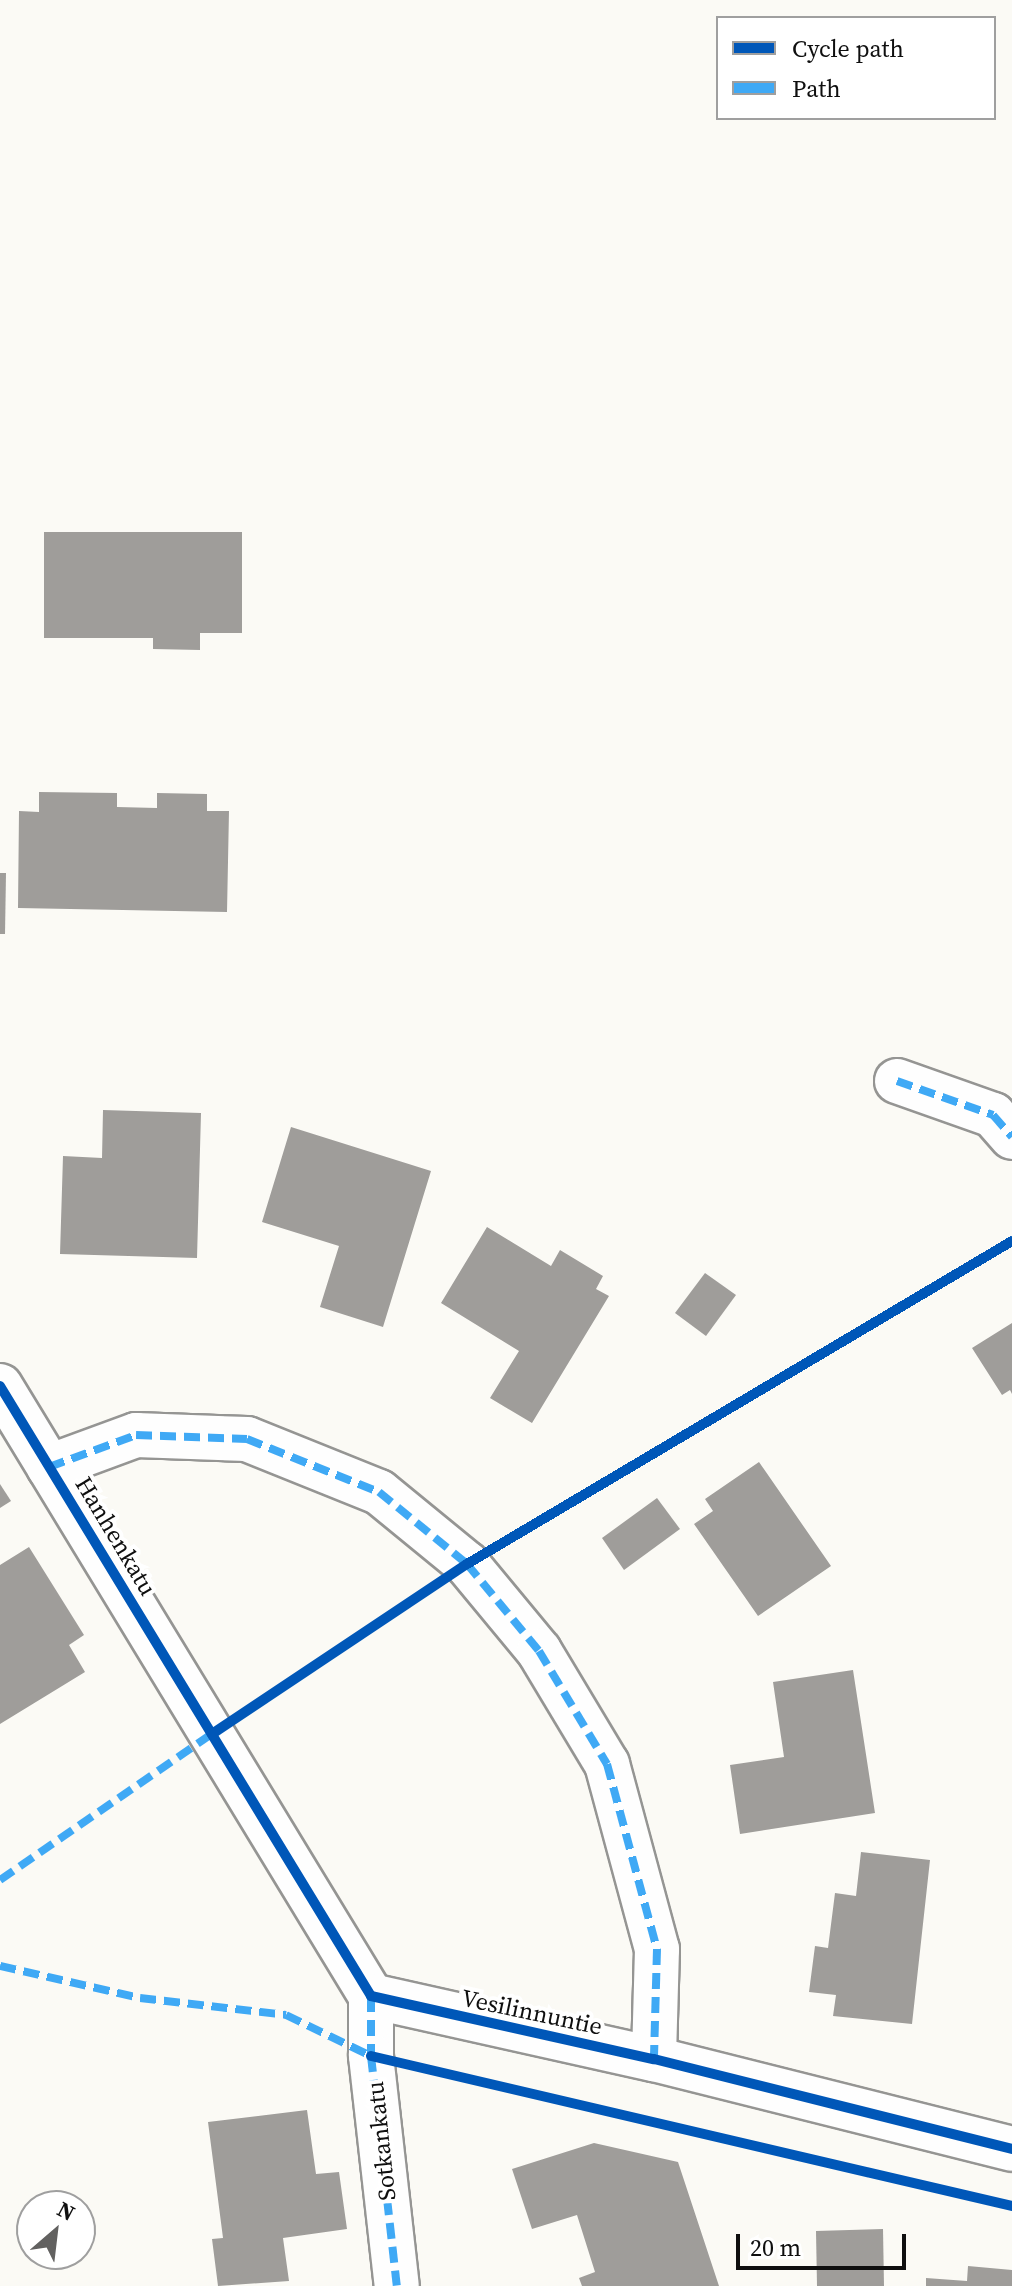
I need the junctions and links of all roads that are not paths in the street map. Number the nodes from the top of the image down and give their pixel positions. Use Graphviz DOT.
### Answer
graph roads {
  1 [pos="897,1081"];
  2 [pos="1012,1137"];
  3 [pos="0,1386"];
  4 [pos="49,1467"];
  5 [pos="371,1996"];
  6 [pos="654,2059"];
  7 [pos="1012,2149"];
  8 [pos="397,2286"];
  1 -- 2 [label="street"];
  3 -- 4 [label="street, Hanhenkatu"];
  4 -- 5 [label="street, Hanhenkatu"];
  4 -- 6 [label="street"];
  5 -- 6 [label="street, Vesilinnuntie"];
  5 -- 8 [label="street, Sotkankatu"];
  6 -- 7 [label="street, Vesilinnuntie"];
}
